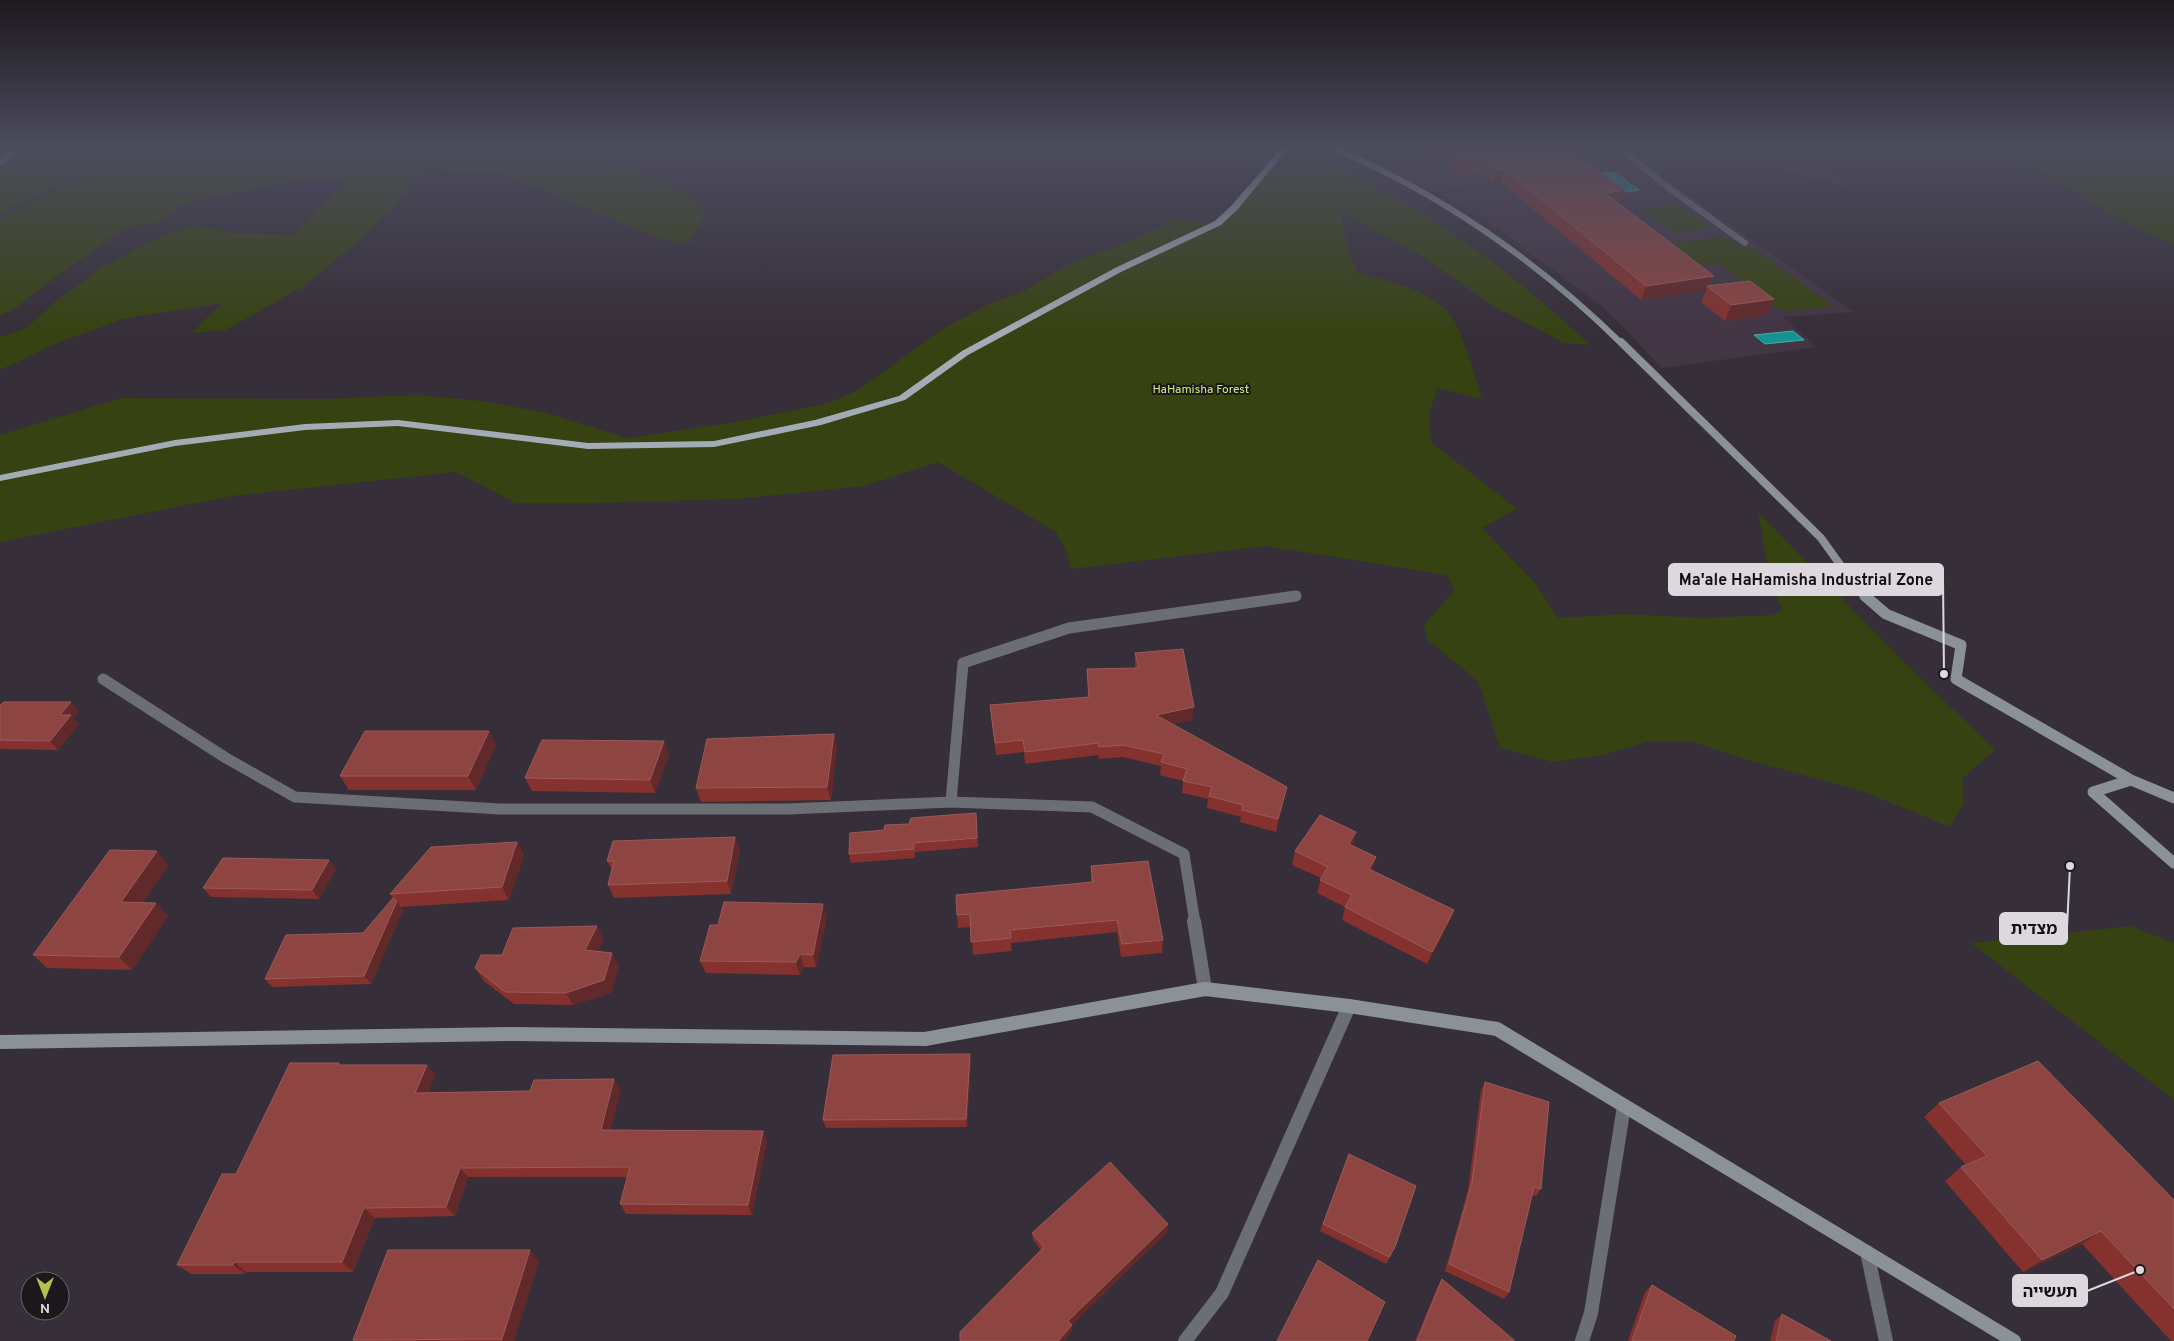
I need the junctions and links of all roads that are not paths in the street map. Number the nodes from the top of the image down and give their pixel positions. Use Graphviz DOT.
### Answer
graph roads {
  1 [pos="1233,209"];
  2 [pos="1447,209"];
  3 [pos="1697,209"];
  4 [pos="1745,243"];
  5 [pos="0,478"];
  6 [pos="1296,596"];
  7 [pos="103,679"];
  8 [pos="2131,780"];
  9 [pos="2174,798"];
  10 [pos="952,802"];
  11 [pos="2174,863"];
  12 [pos="1204,989"];
  13 [pos="1349,1006"];
  14 [pos="0,1042"];
  15 [pos="1624,1106"];
  16 [pos="1867,1252"];
  17 [pos="1185,1341"];
  18 [pos="1582,1341"];
  19 [pos="1886,1341"];
  20 [pos="2014,1341"];
  1 -- 5 [label="main road"];
  2 -- 8 [label="street"];
  3 -- 4 [label="street"];
  6 -- 10 [label="street"];
  7 -- 10 [label="street"];
  8 -- 9 [label="street"];
  8 -- 11 [label="street"];
  10 -- 12 [label="street"];
  12 -- 13 [label="street"];
  12 -- 14 [label="street"];
  13 -- 15 [label="street"];
  13 -- 17 [label="street"];
  15 -- 16 [label="street"];
  15 -- 18 [label="street"];
  16 -- 19 [label="street"];
  16 -- 20 [label="street"];
}
